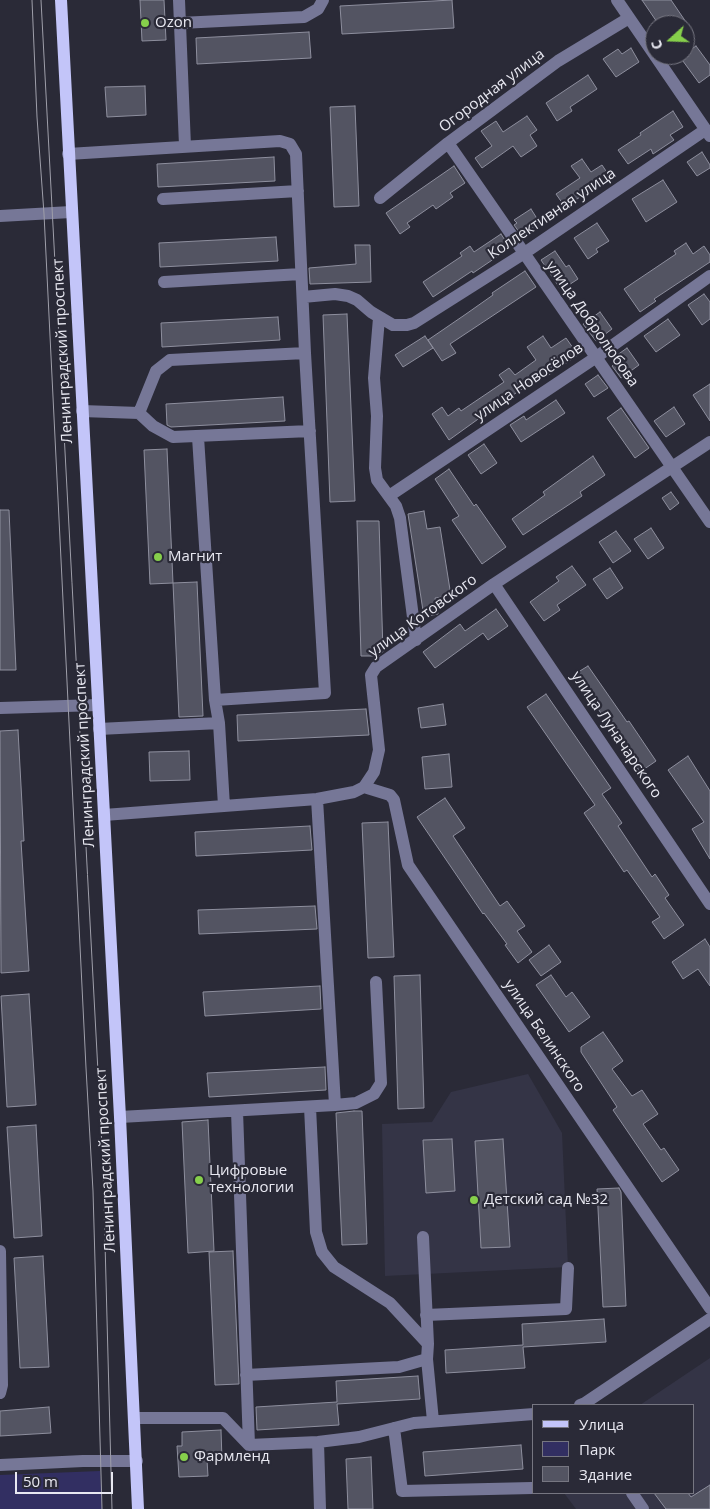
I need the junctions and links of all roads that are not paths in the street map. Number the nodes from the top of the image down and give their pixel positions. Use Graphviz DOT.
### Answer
graph roads {
  1 [pos="61,0"];
  2 [pos="178,0"];
  3 [pos="323,0"];
  4 [pos="616,0"];
  5 [pos="629,18"];
  6 [pos="180,23"];
  7 [pos="708,133"];
  8 [pos="448,143"];
  9 [pos="185,146"];
  10 [pos="68,154"];
  11 [pos="298,191"];
  12 [pos="380,198"];
  13 [pos="163,199"];
  14 [pos="71,212"];
  15 [pos="0,216"];
  16 [pos="524,254"];
  17 [pos="301,274"];
  18 [pos="710,276"];
  19 [pos="164,282"];
  20 [pos="303,297"];
  21 [pos="379,318"];
  22 [pos="305,353"];
  23 [pos="595,358"];
  24 [pos="82,411"];
  25 [pos="139,413"];
  26 [pos="310,431"];
  27 [pos="198,437"];
  28 [pos="710,442"];
  29 [pos="673,467"];
  30 [pos="389,496"];
  31 [pos="710,522"];
  32 [pos="494,584"];
  33 [pos="416,640"];
  34 [pos="215,700"];
  35 [pos="98,705"];
  36 [pos="0,708"];
  37 [pos="219,723"];
  38 [pos="99,729"];
  39 [pos="364,788"];
  40 [pos="317,799"];
  41 [pos="224,806"];
  42 [pos="104,815"];
  43 [pos="710,904"];
  44 [pos="376,982"];
  45 [pos="335,1105"];
  46 [pos="310,1107"];
  47 [pos="236,1110"];
  48 [pos="120,1117"];
  49 [pos="423,1238"];
  50 [pos="0,1252"];
  51 [pos="568,1268"];
  52 [pos="710,1308"];
  53 [pos="426,1315"];
  54 [pos="710,1319"];
  55 [pos="428,1344"];
  56 [pos="427,1359"];
  57 [pos="246,1375"];
  58 [pos="0,1393"];
  59 [pos="582,1404"];
  60 [pos="532,1414"];
  61 [pos="135,1418"];
  62 [pos="433,1421"];
  63 [pos="394,1428"];
  64 [pos="318,1442"];
  65 [pos="249,1445"];
  66 [pos="137,1461"];
  67 [pos="0,1465"];
  68 [pos="532,1488"];
  69 [pos="633,1494"];
  70 [pos="138,1509"];
  71 [pos="320,1509"];
  72 [pos="643,1509"];
  1 -- 10 [label="main road, Ленинградский проспект"];
  2 -- 6 [label="street"];
  3 -- 6 [label="street"];
  4 -- 5 [label="street"];
  5 -- 7 [label="street"];
  5 -- 8 [label="street, Огородная улица"];
  6 -- 9 [label="street"];
  7 -- 16 [label="street, Коллективная улица"];
  8 -- 12 [label="street, Огородная улица"];
  8 -- 16 [label="street, улица Добролюбова"];
  9 -- 10 [label="street"];
  9 -- 11 [label="street"];
  10 -- 14 [label="main road, Ленинградский проспект"];
  11 -- 13 [label="street"];
  11 -- 17 [label="street"];
  14 -- 15 [label="street"];
  14 -- 24 [label="main road, Ленинградский проспект"];
  16 -- 21 [label="street, Коллективная улица"];
  16 -- 23 [label="street, улица Добролюбова"];
  17 -- 19 [label="street"];
  17 -- 20 [label="street"];
  18 -- 23 [label="street, улица Новосёлов"];
  20 -- 21 [label="street"];
  20 -- 22 [label="street"];
  21 -- 30 [label="street"];
  22 -- 25 [label="street"];
  22 -- 26 [label="street"];
  23 -- 29 [label="street, улица Добролюбова"];
  23 -- 30 [label="street, улица Новосёлов"];
  24 -- 25 [label="street"];
  24 -- 35 [label="main road, Ленинградский проспект"];
  25 -- 27 [label="street"];
  26 -- 27 [label="street"];
  26 -- 34 [label="street"];
  27 -- 34 [label="street"];
  28 -- 29 [label="street, улица Котовского"];
  29 -- 31 [label="street, улица Добролюбова"];
  29 -- 32 [label="street, улица Котовского"];
  30 -- 33 [label="street"];
  32 -- 33 [label="street, улица Котовского"];
  32 -- 43 [label="street, улица Луначарского"];
  33 -- 39 [label="street, улица Котовского"];
  34 -- 37 [label="street"];
  35 -- 36 [label="street"];
  35 -- 38 [label="main road, Ленинградский проспект"];
  37 -- 38 [label="street"];
  37 -- 41 [label="street"];
  38 -- 42 [label="main road, Ленинградский проспект"];
  39 -- 40 [label="street"];
  39 -- 52 [label="street, улица Белинского"];
  40 -- 41 [label="street"];
  40 -- 45 [label="street"];
  41 -- 42 [label="street"];
  42 -- 48 [label="main road, Ленинградский проспект"];
  44 -- 45 [label="street"];
  45 -- 46 [label="street"];
  46 -- 47 [label="street"];
  46 -- 55 [label="street"];
  47 -- 48 [label="street"];
  47 -- 57 [label="street"];
  48 -- 61 [label="main road, Ленинградский проспект"];
  49 -- 53 [label="street"];
  50 -- 58 [label="street"];
  51 -- 53 [label="street"];
  53 -- 55 [label="street"];
  54 -- 59 [label="street"];
  55 -- 56 [label="street"];
  56 -- 57 [label="street"];
  56 -- 62 [label="street"];
  57 -- 65 [label="street"];
  60 -- 62 [label="street"];
  61 -- 65 [label="street"];
  61 -- 66 [label="main road, Ленинградский проспект"];
  62 -- 63 [label="street"];
  63 -- 64 [label="street"];
  63 -- 68 [label="street"];
  64 -- 65 [label="street"];
  64 -- 71 [label="street"];
  66 -- 67 [label="street"];
  66 -- 70 [label="main road, Ленинградский проспект"];
  69 -- 72 [label="street"];
}
